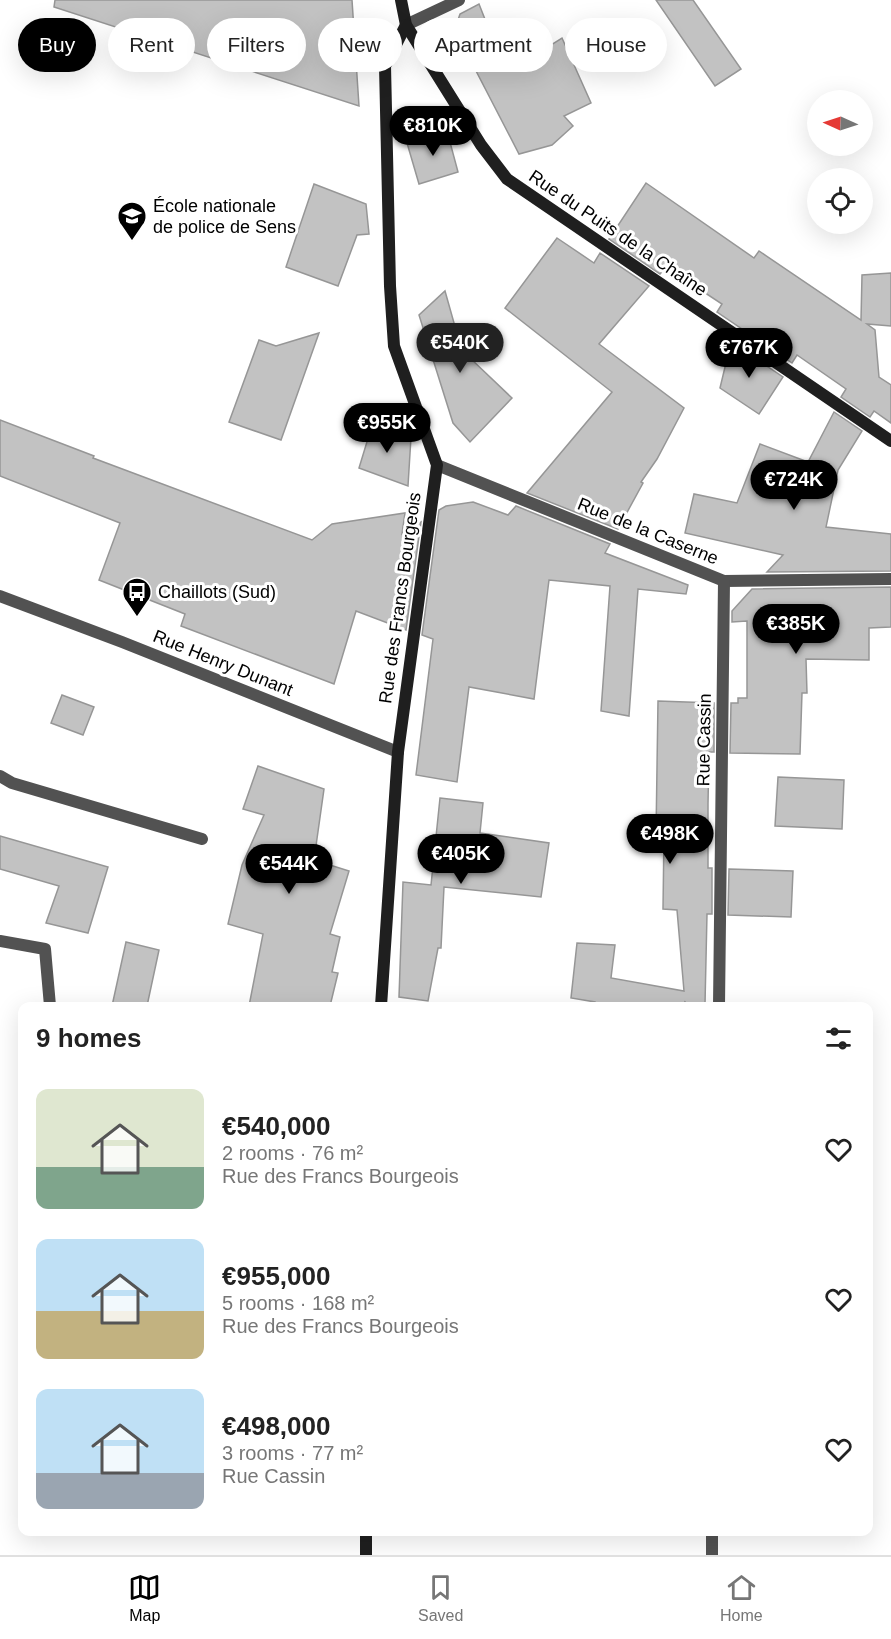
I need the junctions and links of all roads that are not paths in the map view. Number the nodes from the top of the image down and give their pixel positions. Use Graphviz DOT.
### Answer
graph roads {
  1 [pos="401,0"];
  2 [pos="459,0"];
  3 [pos="406,25"];
  4 [pos="891,441"];
  5 [pos="436,465"];
  6 [pos="891,579"];
  7 [pos="724,581"];
  8 [pos="0,596"];
  9 [pos="398,752"];
  10 [pos="0,776"];
  11 [pos="202,839"];
  12 [pos="0,941"];
  13 [pos="50,1002"];
  14 [pos="381,1002"];
  15 [pos="719,1002"];
  16 [pos="366,1536"];
  17 [pos="712,1536"];
  18 [pos="366,1555"];
  19 [pos="712,1555"];
  1 -- 3 [label="street"];
  2 -- 3 [label="street"];
  3 -- 4 [label="street, Rue du Puits de la Chaîne"];
  3 -- 5 [label="street, Rue des Francs Bourgeois"];
  5 -- 7 [label="street, Rue de la Caserne"];
  5 -- 9 [label="street, Rue des Francs Bourgeois"];
  6 -- 7 [label="street, Rue de la Caserne"];
  7 -- 15 [label="street, Rue Cassin"];
  8 -- 9 [label="street, Rue Henry Dunant"];
  9 -- 14 [label="street, Rue des Francs Bourgeois"];
  10 -- 11 [label="street"];
  12 -- 13 [label="street"];
  16 -- 18 [label="street"];
  17 -- 19 [label="street"];
}
